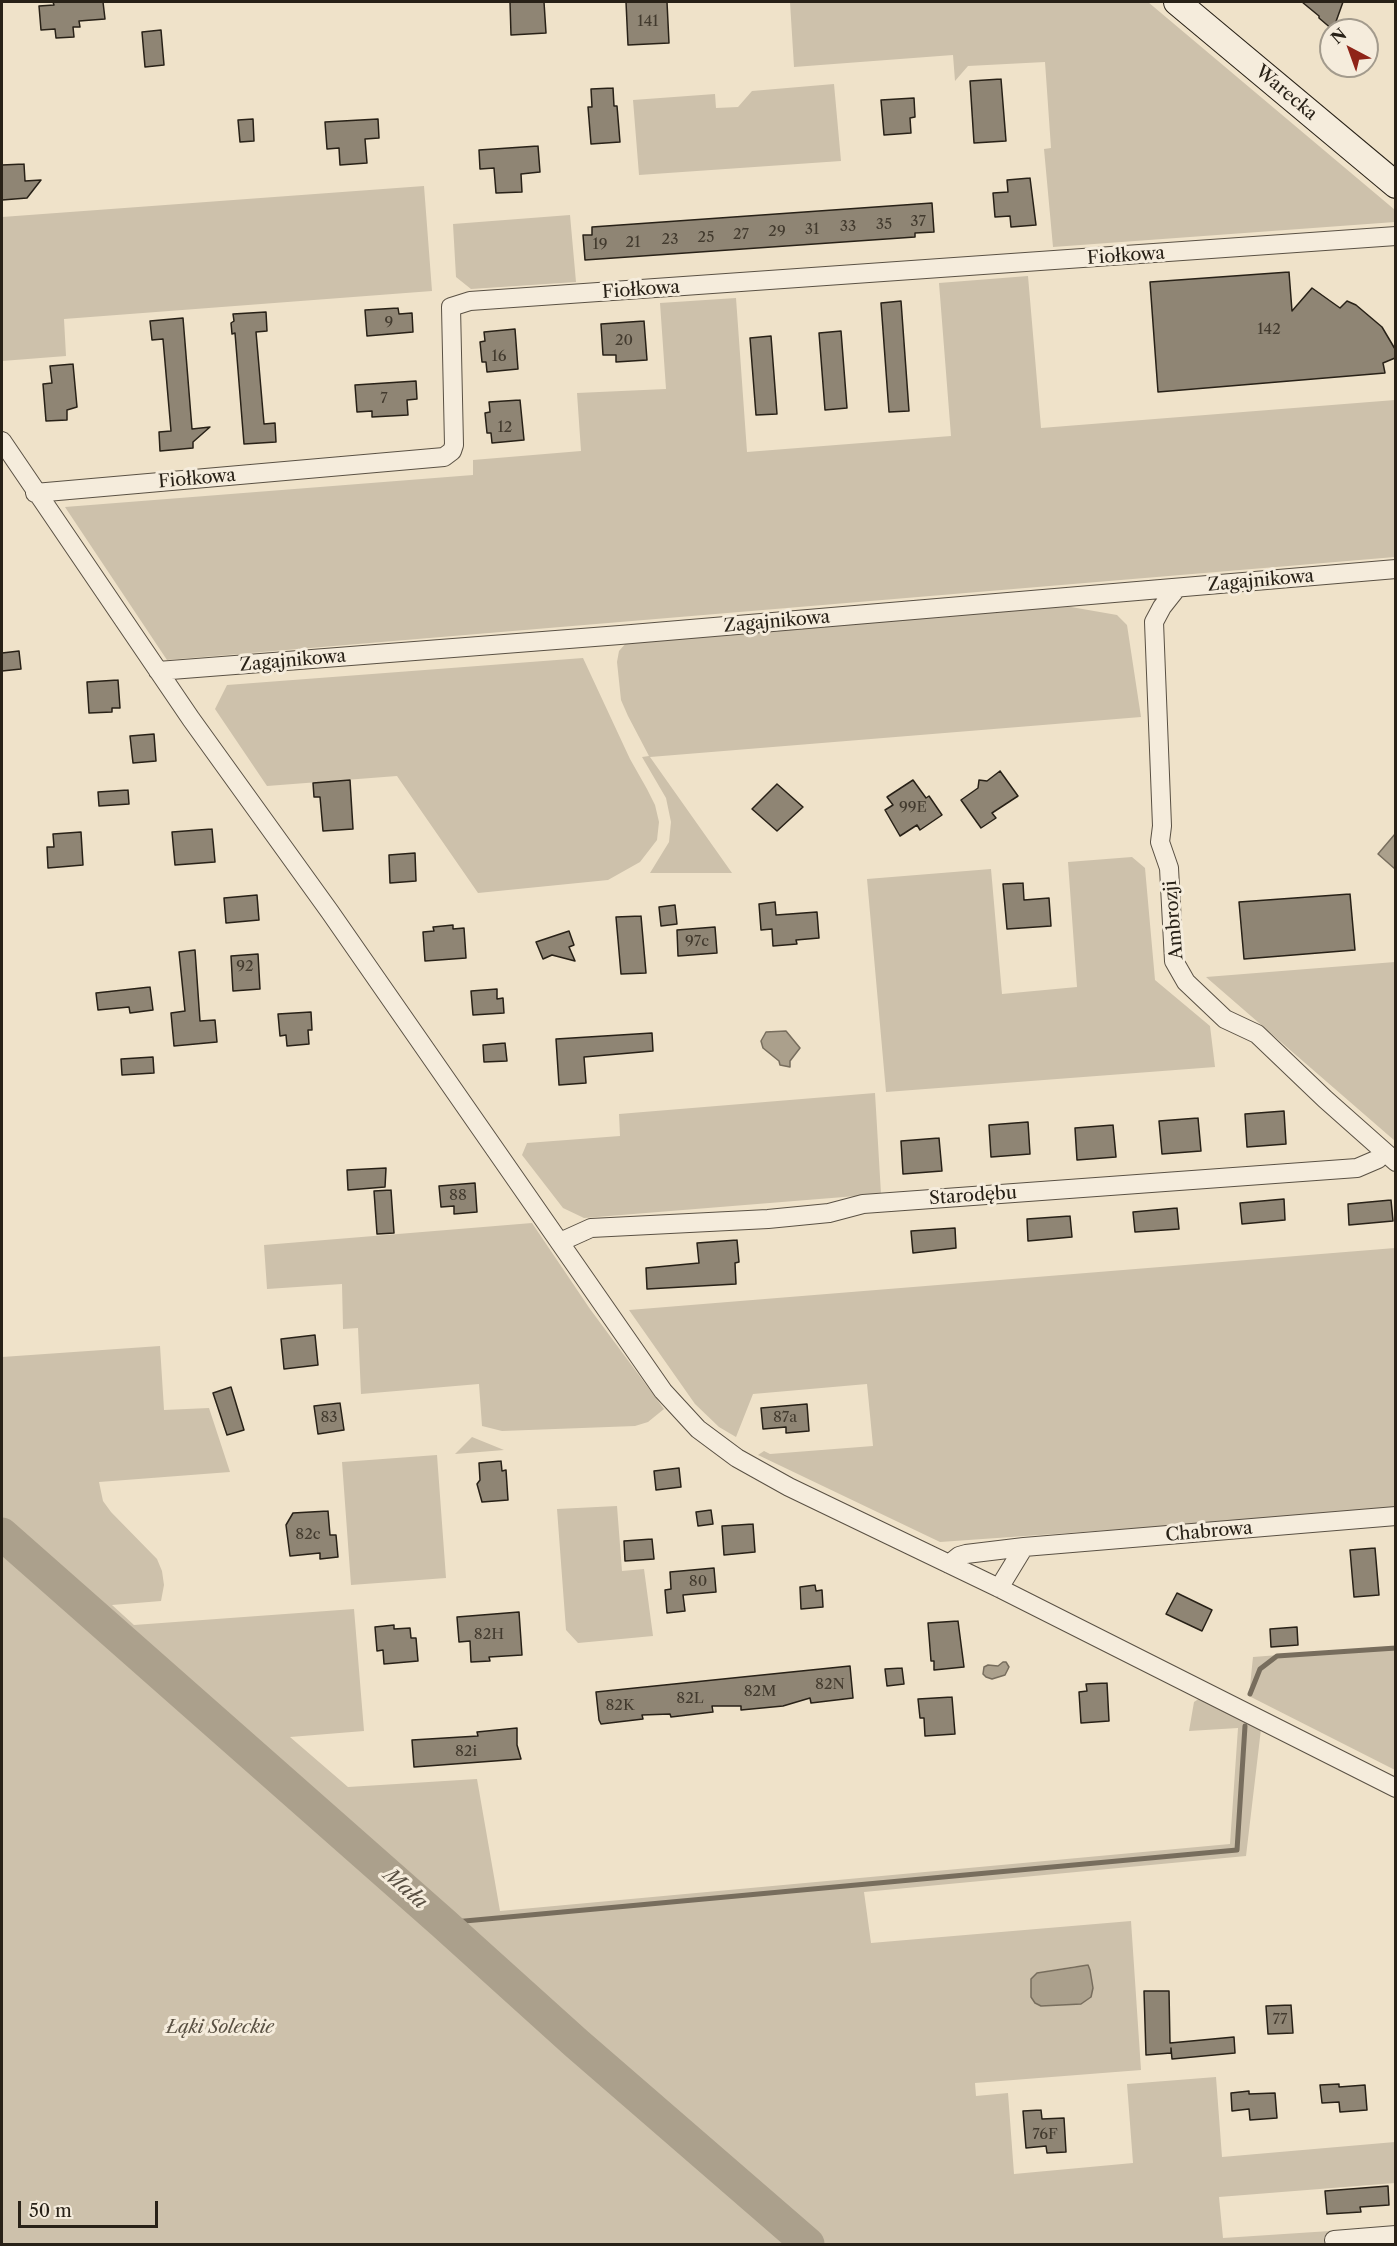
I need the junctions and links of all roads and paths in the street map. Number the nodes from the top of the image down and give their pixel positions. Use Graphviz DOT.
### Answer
graph roads {
  1 [pos="1177,2"];
  2 [pos="1395,185"];
  3 [pos="1395,236"];
  4 [pos="2,441"];
  5 [pos="35,493"];
  6 [pos="1395,569"];
  7 [pos="1177,588"];
  8 [pos="158,671"];
  9 [pos="1390,1157"];
  10 [pos="560,1242"];
  11 [pos="1395,1516"];
  12 [pos="1024,1547"];
  13 [pos="949,1564"];
  14 [pos="999,1588"];
  15 [pos="1395,1788"];
  16 [pos="1395,2235"];
  17 [pos="1334,2240"];
  1 -- 2 [label="street, Warecka"];
  3 -- 5 [label="street, Fiołkowa"];
  4 -- 5 [label="street"];
  5 -- 8 [label="street"];
  6 -- 7 [label="street, Zagajnikowa"];
  7 -- 8 [label="street, Zagajnikowa"];
  7 -- 9 [label="street, Ambrozji"];
  8 -- 10 [label="street"];
  9 -- 10 [label="street, Starodębu"];
  10 -- 13 [label="street"];
  11 -- 12 [label="street, Chabrowa"];
  12 -- 13 [label="street, Chabrowa"];
  12 -- 14 [label="street"];
  13 -- 14 [label="street"];
  14 -- 15 [label="street"];
  16 -- 17 [label="street"];
}
